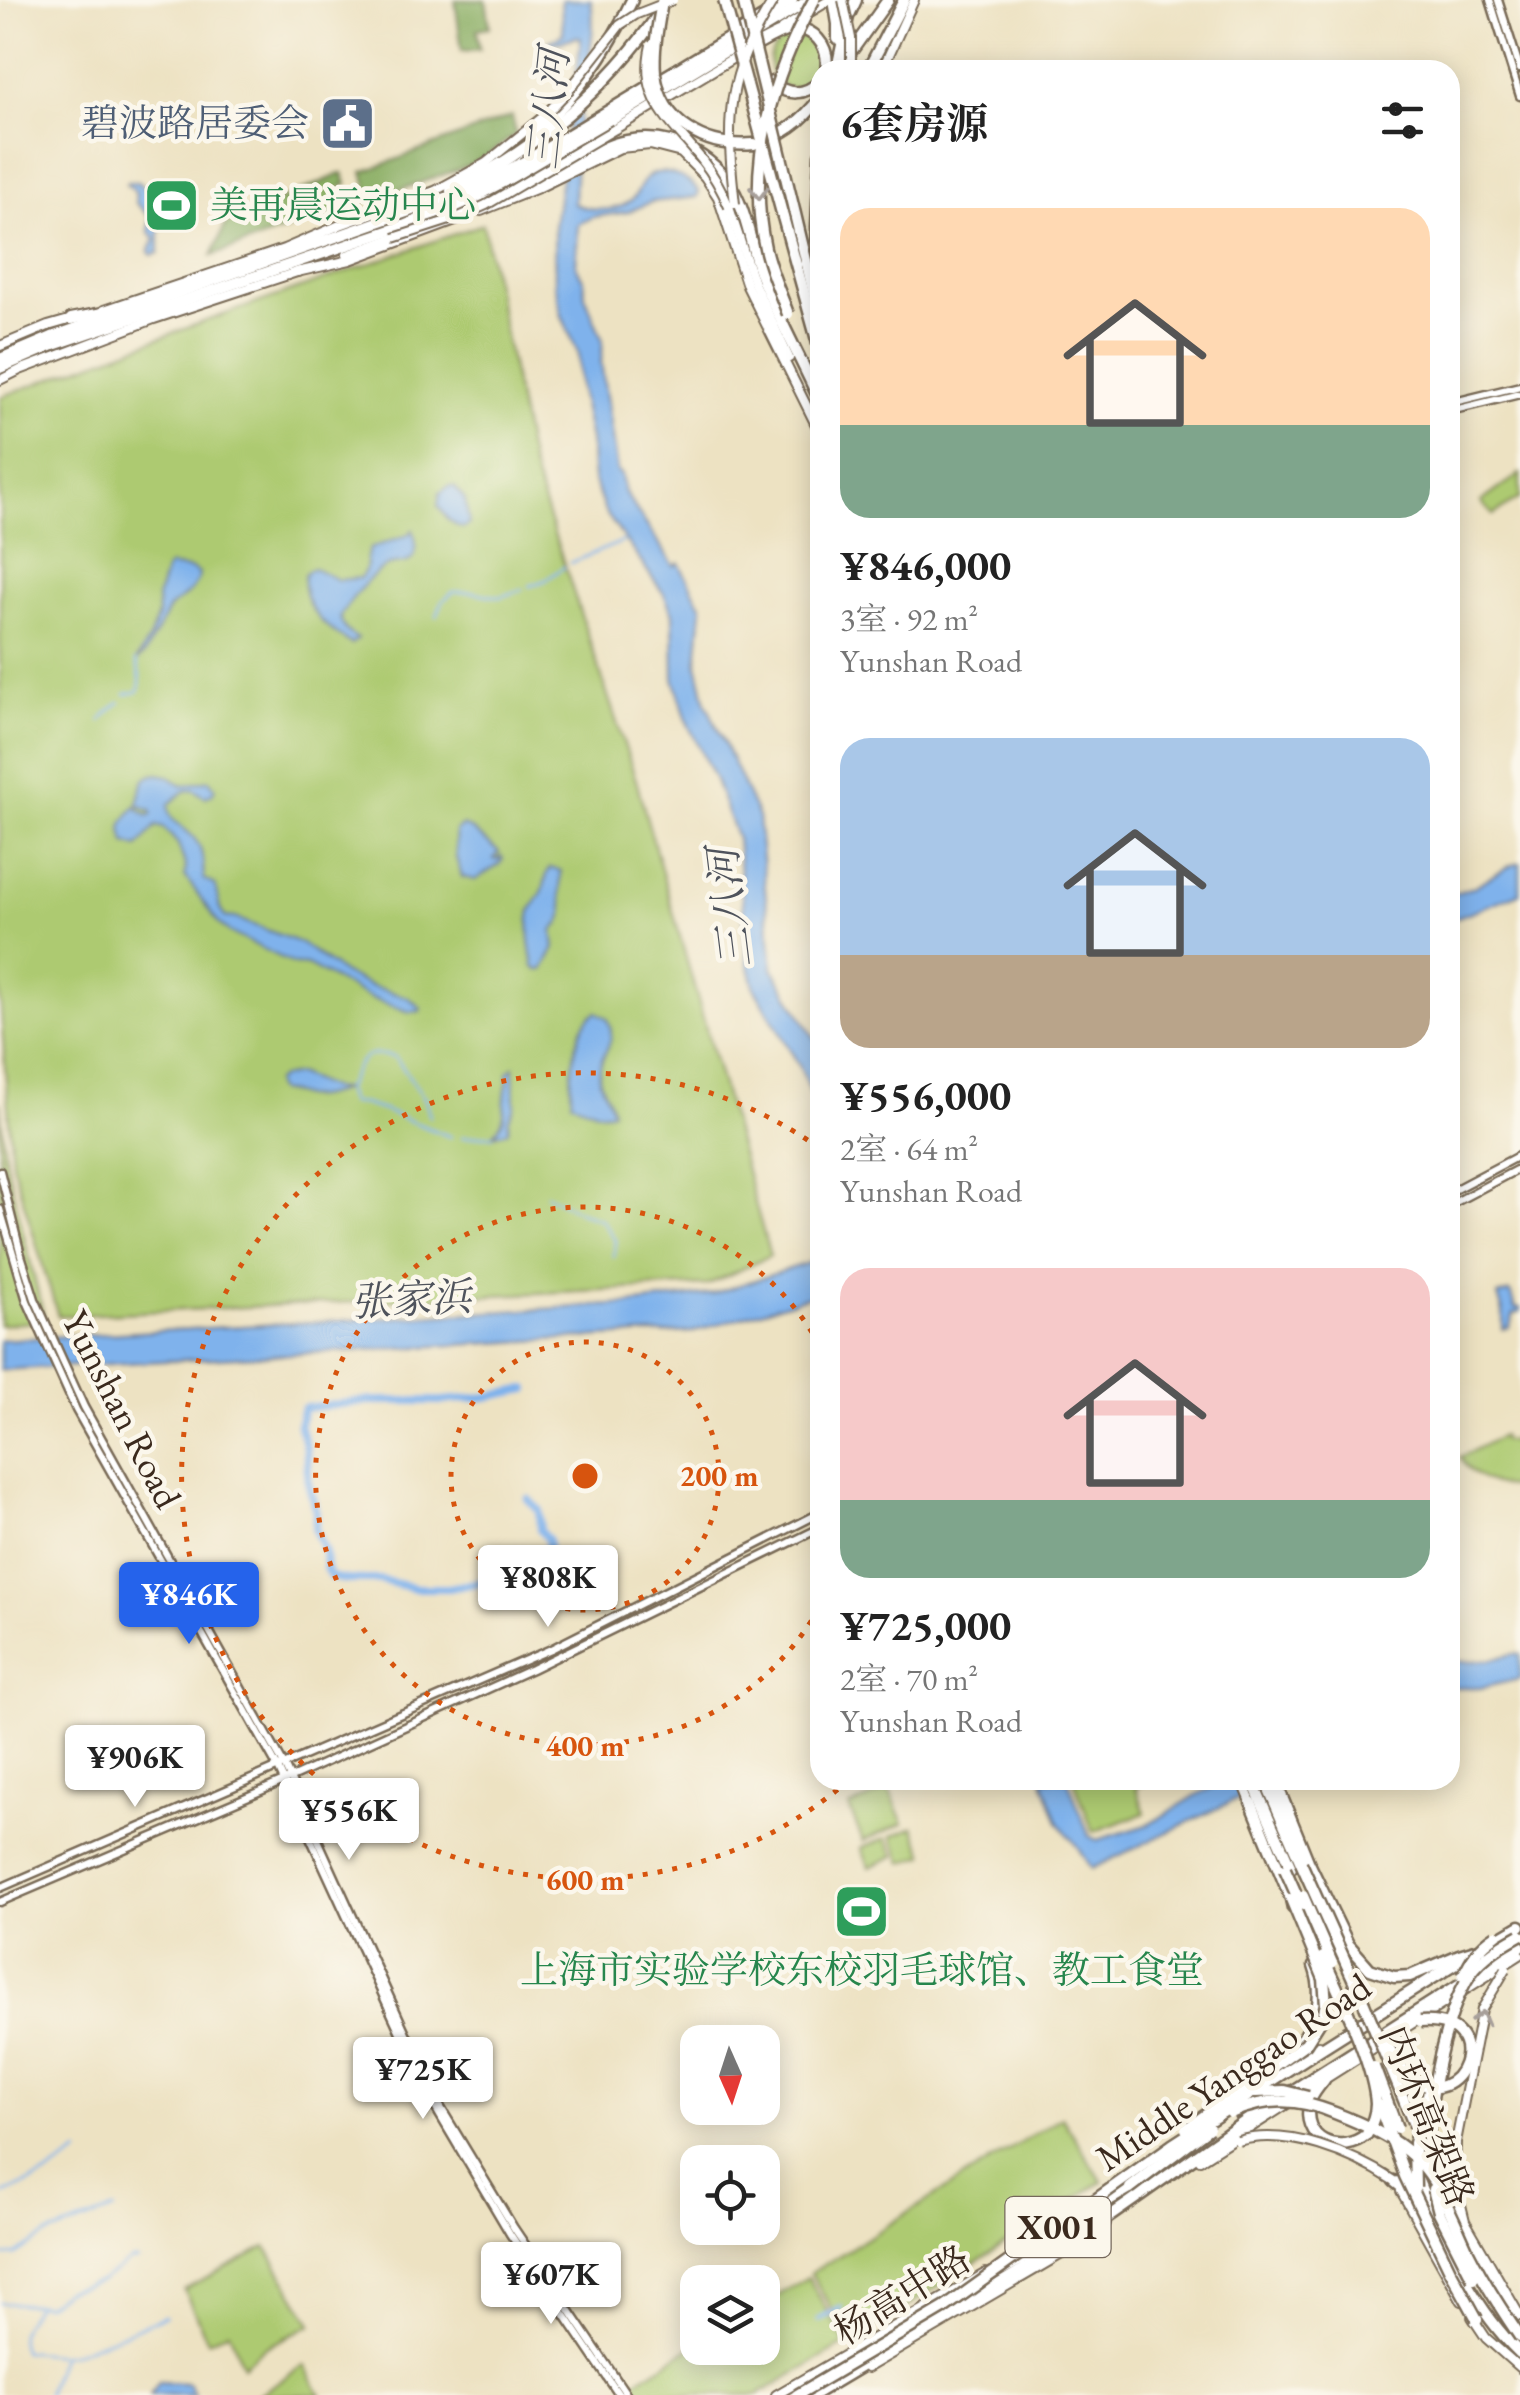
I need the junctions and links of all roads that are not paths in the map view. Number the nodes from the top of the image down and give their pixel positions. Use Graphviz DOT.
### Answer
graph roads {
  1 [pos="632,0"];
  2 [pos="667,0"];
  3 [pos="724,0"];
  4 [pos="774,0"];
  5 [pos="792,0"];
  6 [pos="812,0"];
  7 [pos="832,0"];
  8 [pos="843,0"];
  9 [pos="856,0"];
  10 [pos="888,0"];
  11 [pos="904,0"];
  12 [pos="914,0"];
  13 [pos="1490,0"];
  14 [pos="1498,0"];
  15 [pos="743,2"];
  16 [pos="752,48"];
  17 [pos="830,60"];
  18 [pos="835,60"];
  19 [pos="837,60"];
  20 [pos="842,60"];
  21 [pos="851,60"];
  22 [pos="873,60"];
  23 [pos="886,60"];
  24 [pos="1520,69"];
  25 [pos="810,90"];
  26 [pos="1520,96"];
  27 [pos="810,109"];
  28 [pos="547,122"];
  29 [pos="594,125"];
  30 [pos="604,151"];
  31 [pos="547,154"];
  32 [pos="789,216"];
  33 [pos="406,225"];
  34 [pos="363,229"];
  35 [pos="750,256"];
  36 [pos="296,272"];
  37 [pos="810,286"];
  38 [pos="810,307"];
  39 [pos="154,319"];
  40 [pos="72,332"];
  41 [pos="0,346"];
  42 [pos="0,359"];
  43 [pos="0,368"];
  44 [pos="810,373"];
  45 [pos="810,379"];
  46 [pos="0,380"];
  47 [pos="1520,386"];
  48 [pos="1520,394"];
  49 [pos="1460,401"];
  50 [pos="810,406"];
  51 [pos="1460,409"];
  52 [pos="810,412"];
  53 [pos="1520,1155"];
  54 [pos="1520,1168"];
  55 [pos="0,1171"];
  56 [pos="2,1181"];
  57 [pos="1460,1187"];
  58 [pos="1460,1200"];
  59 [pos="0,1209"];
  60 [pos="134,1506"];
  61 [pos="810,1518"];
  62 [pos="810,1533"];
  63 [pos="282,1766"];
  64 [pos="288,1780"];
  65 [pos="1267,1793"];
  66 [pos="1289,1868"];
  67 [pos="0,1888"];
  68 [pos="1291,1898"];
  69 [pos="0,1902"];
  70 [pos="1520,1923"];
  71 [pos="1520,1934"];
  72 [pos="1520,1946"];
  73 [pos="1482,1948"];
  74 [pos="1520,1956"];
  75 [pos="1454,2007"];
  76 [pos="1365,2020"];
  77 [pos="1415,2024"];
  78 [pos="1333,2039"];
  79 [pos="1371,2048"];
  80 [pos="1438,2074"];
  81 [pos="1324,2080"];
  82 [pos="1252,2086"];
  83 [pos="1377,2087"];
  84 [pos="1218,2105"];
  85 [pos="1364,2129"];
  86 [pos="1235,2140"];
  87 [pos="1172,2144"];
  88 [pos="1167,2175"];
  89 [pos="1394,2181"];
  90 [pos="1124,2207"];
  91 [pos="1419,2207"];
  92 [pos="1463,2221"];
  93 [pos="1068,2224"];
  94 [pos="1488,2262"];
  95 [pos="1027,2267"];
  96 [pos="1520,2316"];
  97 [pos="1478,2319"];
  98 [pos="1520,2329"];
  99 [pos="1520,2337"];
  100 [pos="1520,2353"];
  101 [pos="868,2368"];
  102 [pos="1520,2368"];
  103 [pos="623,2395"];
  104 [pos="776,2395"];
  105 [pos="789,2395"];
  106 [pos="797,2395"];
  107 [pos="813,2395"];
  1 -- 28 [label="highway, bridge"];
  2 -- 27 [label="highway, bridge"];
  2 -- 28 [label="highway"];
  2 -- 28 [label="main road, bridge"];
  2 -- 35 [label="main road, bridge"];
  3 -- 32 [label="highway, bridge"];
  4 -- 35 [label="main road, bridge"];
  5 -- 29 [label="highway"];
  6 -- 29 [label="highway"];
  6 -- 44 [label="highway, one-way, bridge"];
  7 -- 16 [label="main road"];
  7 -- 18 [label="highway"];
  8 -- 21 [label="main road, bridge"];
  9 -- 19 [label="highway"];
  10 -- 20 [label="highway"];
  11 -- 22 [label="highway"];
  12 -- 23 [label="main road"];
  13 -- 26 [label="main road"];
  14 -- 24 [label="main road"];
  15 -- 25 [label="highway, bridge"];
  15 -- 32 [label="highway, bridge"];
  16 -- 17 [label="highway"];
  16 -- 36 [label="main road, bridge"];
  28 -- 34 [label="highway"];
  28 -- 40 [label="main road"];
  29 -- 31 [label="highway"];
  30 -- 33 [label="highway"];
  30 -- 35 [label="highway"];
  30 -- 36 [label="main road"];
  30 -- 52 [label="main road"];
  31 -- 33 [label="highway"];
  31 -- 34 [label="highway"];
  32 -- 37 [label="highway"];
  32 -- 38 [label="highway"];
  33 -- 40 [label="highway"];
  34 -- 40 [label="highway"];
  35 -- 45 [label="highway"];
  35 -- 50 [label="main road"];
  36 -- 39 [label="main road"];
  39 -- 40 [label="highway"];
  39 -- 46 [label="main road"];
  40 -- 41 [label="main road"];
  40 -- 42 [label="highway"];
  40 -- 43 [label="highway"];
  47 -- 49 [label="main road"];
  48 -- 51 [label="main road"];
  53 -- 57 [label="main road"];
  54 -- 58 [label="main road"];
  55 -- 56 [label="main road, Yunshan Road"];
  56 -- 60 [label="main road, Yunshan Road"];
  59 -- 60 [label="main road, Yunshan Road"];
  60 -- 63 [label="main road, Yunshan Road"];
  61 -- 63 [label="main road"];
  62 -- 64 [label="main road"];
  63 -- 64 [label="main road, Yunshan Road"];
  63 -- 67 [label="main road"];
  64 -- 69 [label="main road"];
  64 -- 103 [label="main road, Yunshan Road"];
  65 -- 66 [label="highway, 内环高架路"];
  65 -- 66 [label="highway"];
  65 -- 73 [label="highway"];
  66 -- 68 [label="highway, bridge"];
  66 -- 76 [label="highway, 内环高架路, bridge"];
  66 -- 79 [label="highway, bridge"];
  66 -- 83 [label="highway, 内环高架路, bridge"];
  68 -- 82 [label="highway, bridge"];
  68 -- 84 [label="highway, bridge"];
  70 -- 73 [label="highway, Middle Yanggao Road / X001"];
  70 -- 75 [label="highway, bridge"];
  71 -- 75 [label="highway, bridge"];
  72 -- 79 [label="highway, Middle Yanggao Road / X001"];
  73 -- 76 [label="highway, Middle Yanggao Road / X001"];
  74 -- 77 [label="main road, X001"];
  92 -- 74 [label="main road, one-way, bridge"];
  75 -- 80 [label="highway, bridge"];
  76 -- 77 [label="highway, bridge"];
  76 -- 78 [label="highway, Middle Yanggao Road / X001"];
  76 -- 92 [label="highway, 内环高架路, bridge"];
  77 -- 79 [label="main road, X001"];
  78 -- 82 [label="main road, Middle Yanggao Road / X001"];
  78 -- 87 [label="highway, 杨高中路 / X001, bridge"];
  79 -- 81 [label="main road, X001"];
  79 -- 83 [label="highway, bridge"];
  79 -- 88 [label="highway, Middle Yanggao Road / X001"];
  80 -- 91 [label="highway, bridge"];
  80 -- 100 [label="highway, bridge"];
  81 -- 85 [label="highway"];
  81 -- 86 [label="main road, X001"];
  82 -- 93 [label="main road, Middle Yanggao Road / X001"];
  83 -- 85 [label="highway, bridge"];
  83 -- 91 [label="highway, bridge"];
  83 -- 100 [label="highway, 内环高架路, bridge"];
  84 -- 85 [label="highway, bridge"];
  84 -- 87 [label="highway, bridge"];
  85 -- 93 [label="highway, bridge"];
  85 -- 99 [label="highway, bridge"];
  86 -- 88 [label="main road"];
  86 -- 89 [label="main road, bridge"];
  87 -- 106 [label="highway, 杨高中路 / X001, bridge"];
  88 -- 90 [label="highway, Middle Yanggao Road / X001"];
  89 -- 100 [label="highway"];
  89 -- 102 [label="main road"];
  90 -- 95 [label="highway, Middle Yanggao Road / X001"];
  90 -- 101 [label="main road, X001"];
  90 -- 105 [label="main road, Middle Yanggao Road / X001"];
  91 -- 97 [label="highway, bridge"];
  92 -- 94 [label="highway"];
  92 -- 98 [label="highway, 内环高架路"];
  93 -- 104 [label="main road, Middle Yanggao Road / X001"];
  94 -- 96 [label="main road"];
  95 -- 107 [label="highway, 杨高中路 / X001"];
}
